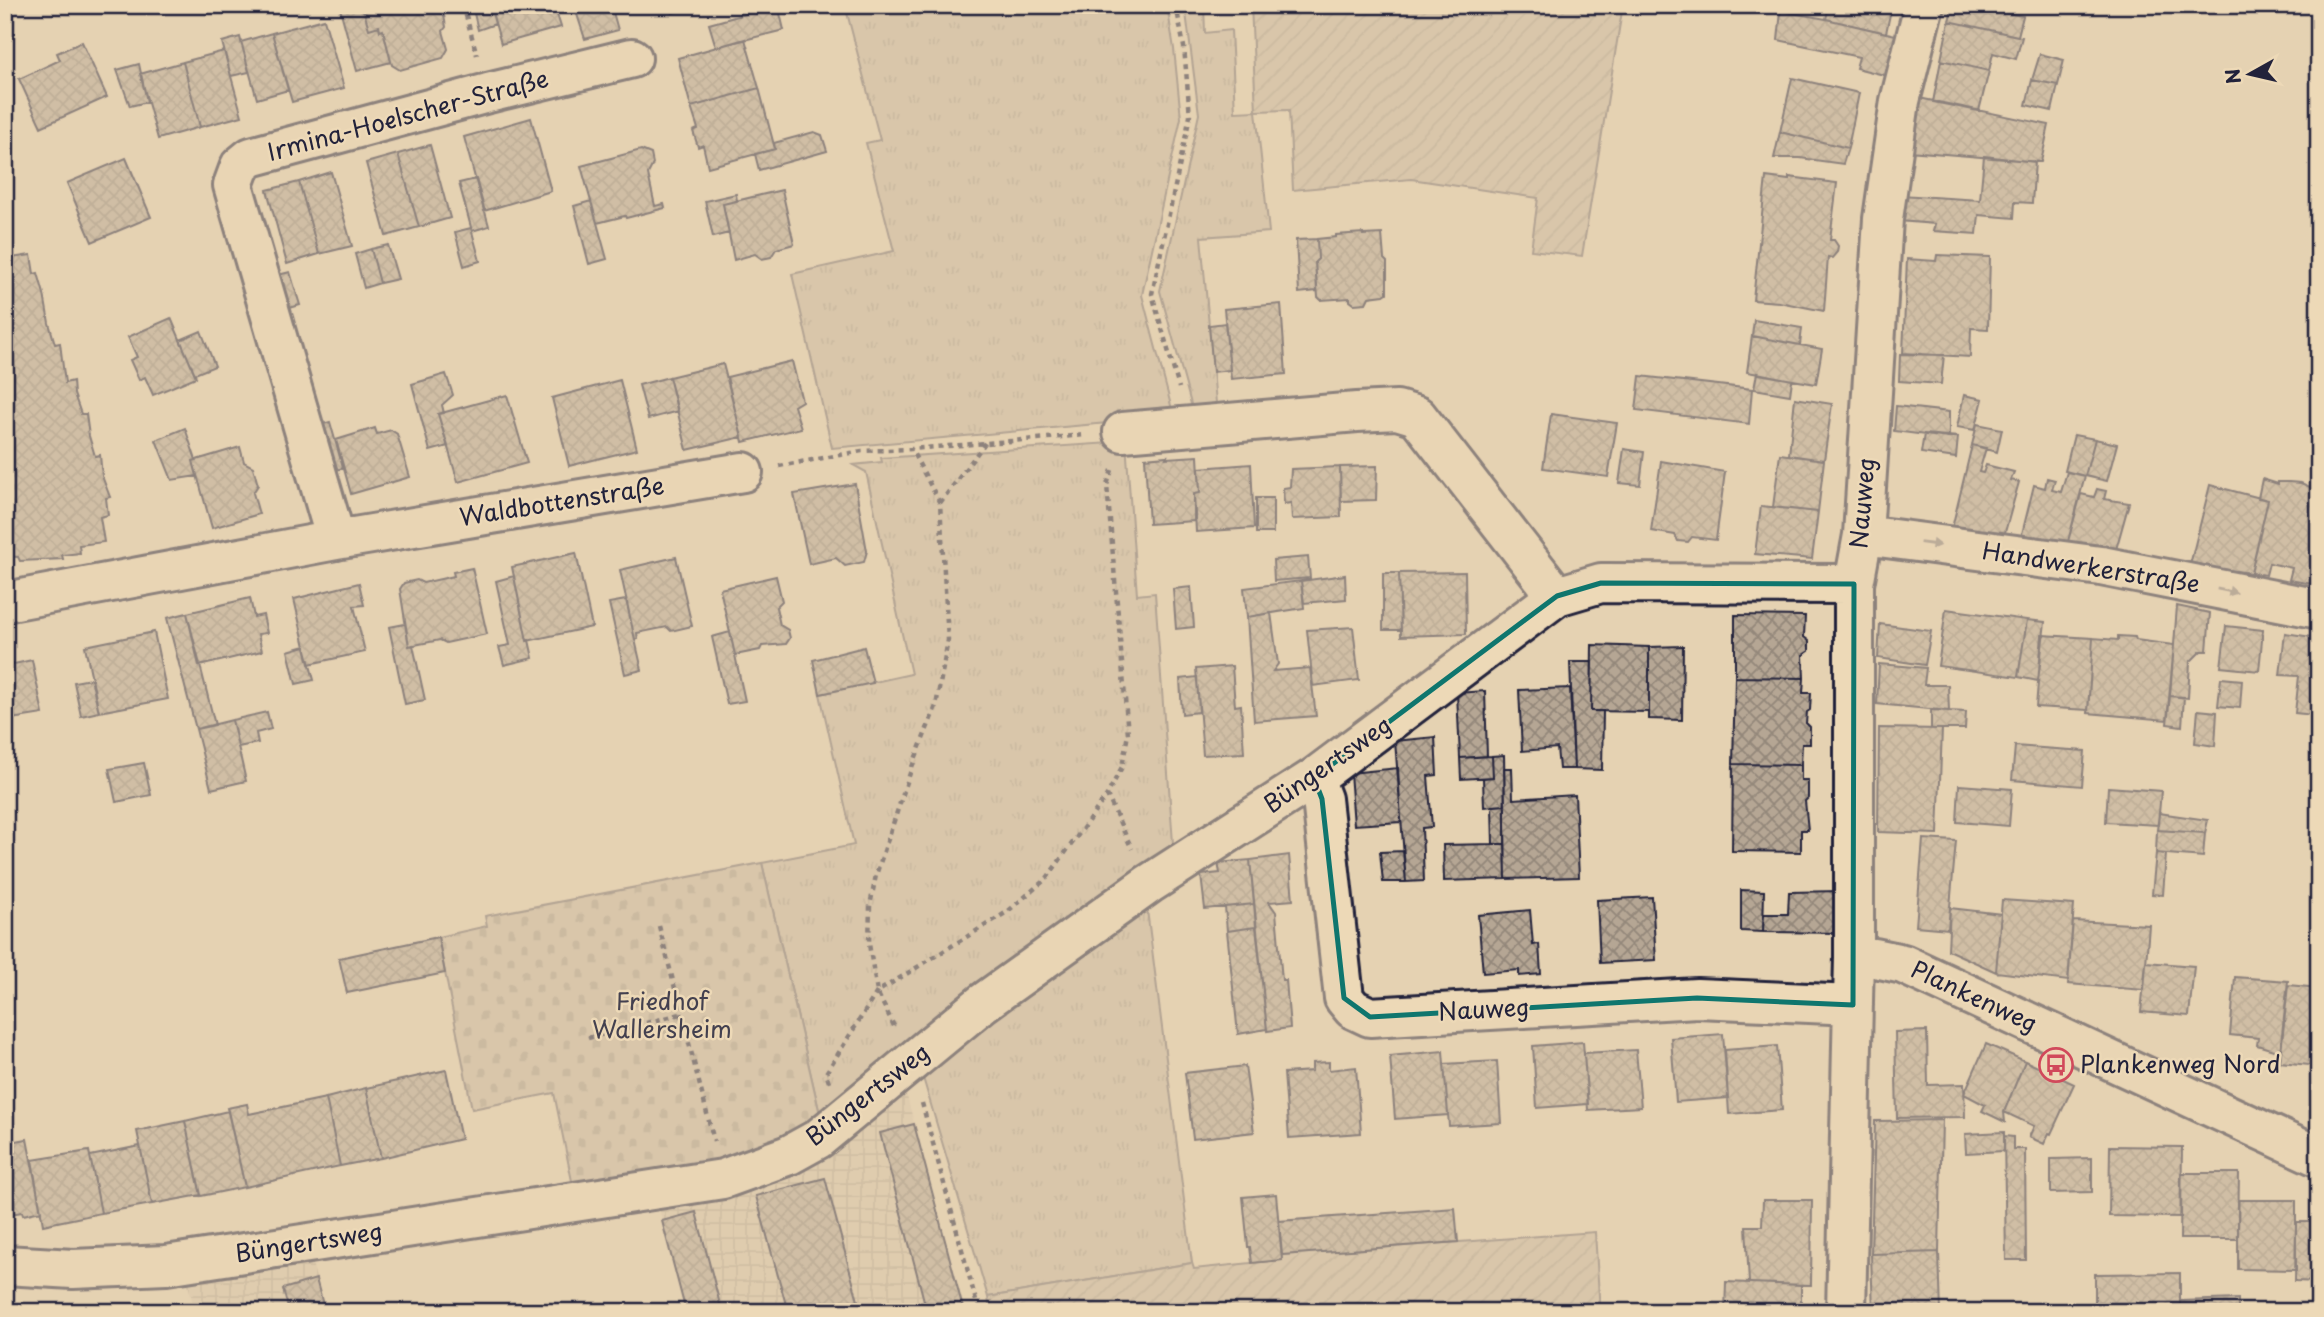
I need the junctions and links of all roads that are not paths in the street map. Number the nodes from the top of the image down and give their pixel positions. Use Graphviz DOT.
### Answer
graph roads {
  1 [pos="1924,5"];
  2 [pos="632,58"];
  3 [pos="1123,432"];
  4 [pos="743,472"];
  5 [pos="1863,535"];
  6 [pos="336,540"];
  7 [pos="1854,584"];
  8 [pos="1557,596"];
  9 [pos="5,602"];
  10 [pos="2319,609"];
  11 [pos="1314,778"];
  12 [pos="1854,957"];
  13 [pos="1853,1005"];
  14 [pos="2319,1157"];
  15 [pos="5,1265"];
  16 [pos="1846,1312"];
  1 -- 5 [label="street, Nauweg"];
  2 -- 6 [label="street, Irmina-Hoelscher-Straße"];
  3 -- 8 [label="street"];
  4 -- 6 [label="street, Waldbottenstraße"];
  5 -- 7 [label="street, Nauweg"];
  5 -- 10 [label="street, Handwerkerstraße, one-way"];
  6 -- 9 [label="street, Waldbottenstraße"];
  7 -- 8 [label="street, Büngertsweg"];
  7 -- 12 [label="street, Nauweg"];
  8 -- 11 [label="street, Büngertsweg"];
  11 -- 13 [label="street, Nauweg"];
  11 -- 15 [label="street, Büngertsweg"];
  12 -- 13 [label="street, Nauweg"];
  12 -- 14 [label="street, Plankenweg"];
  13 -- 16 [label="street, Nauweg"];
}
